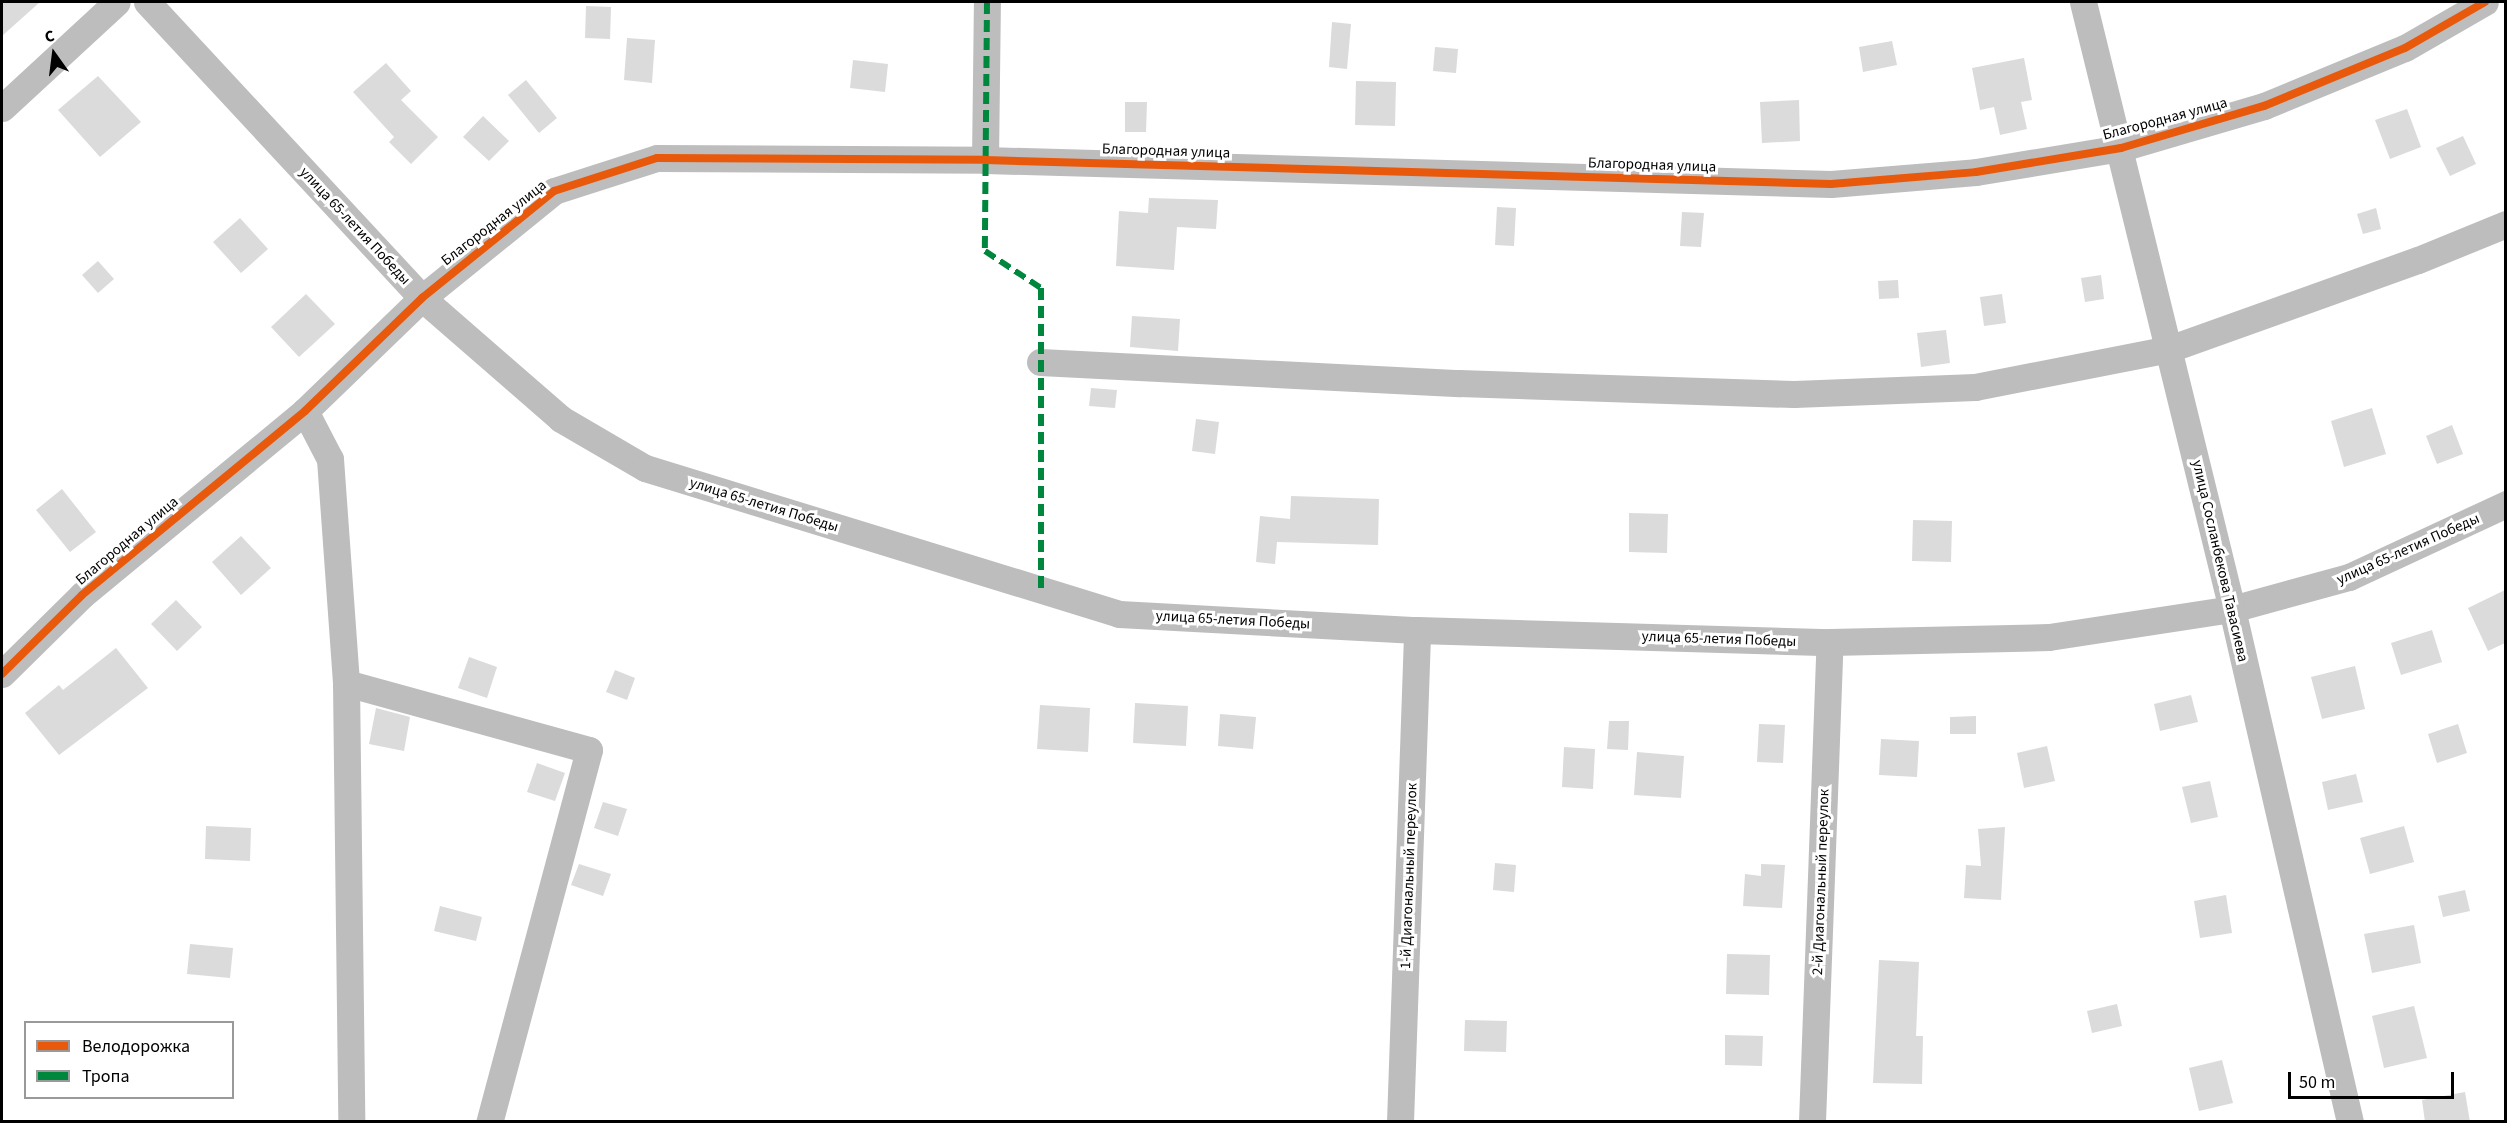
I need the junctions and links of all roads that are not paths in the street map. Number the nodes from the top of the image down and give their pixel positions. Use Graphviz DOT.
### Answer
graph roads {
  1 [pos="117,2"];
  2 [pos="147,2"];
  3 [pos="987,2"];
  4 [pos="2083,2"];
  5 [pos="2485,2"];
  6 [pos="2,108"];
  7 [pos="2121,148"];
  8 [pos="985,160"];
  9 [pos="2505,224"];
  10 [pos="422,298"];
  11 [pos="2169,349"];
  12 [pos="1040,362"];
  13 [pos="304,411"];
  14 [pos="2505,504"];
  15 [pos="2232,609"];
  16 [pos="1417,630"];
  17 [pos="1830,642"];
  18 [pos="2,674"];
  19 [pos="346,683"];
  20 [pos="351,1122"];
  21 [pos="489,1122"];
  22 [pos="1400,1122"];
  23 [pos="1812,1122"];
  24 [pos="2350,1122"];
  1 -- 6 [label="street"];
  2 -- 10 [label="street, улица 65-летия Победы"];
  3 -- 8 [label="street"];
  4 -- 7 [label="street, улица Сосланбекова Тавасиева"];
  5 -- 7 [label="street, Благородная улица"];
  7 -- 8 [label="street, Благородная улица"];
  7 -- 11 [label="street, улица Сосланбекова Тавасиева"];
  8 -- 10 [label="street, Благородная улица"];
  9 -- 11 [label="street"];
  10 -- 13 [label="street, Благородная улица"];
  10 -- 16 [label="street, улица 65-летия Победы"];
  11 -- 12 [label="street"];
  11 -- 15 [label="street, улица Сосланбекова Тавасиева"];
  13 -- 18 [label="street, Благородная улица"];
  13 -- 19 [label="street"];
  14 -- 15 [label="street, улица 65-летия Победы"];
  15 -- 17 [label="street, улица 65-летия Победы"];
  15 -- 24 [label="street, улица Сосланбекова Тавасиева"];
  16 -- 17 [label="street, улица 65-летия Победы"];
  16 -- 22 [label="street, 1-й Диагональный переулок"];
  17 -- 23 [label="street, 2-й Диагональный переулок"];
  19 -- 20 [label="street"];
  19 -- 21 [label="street"];
}
